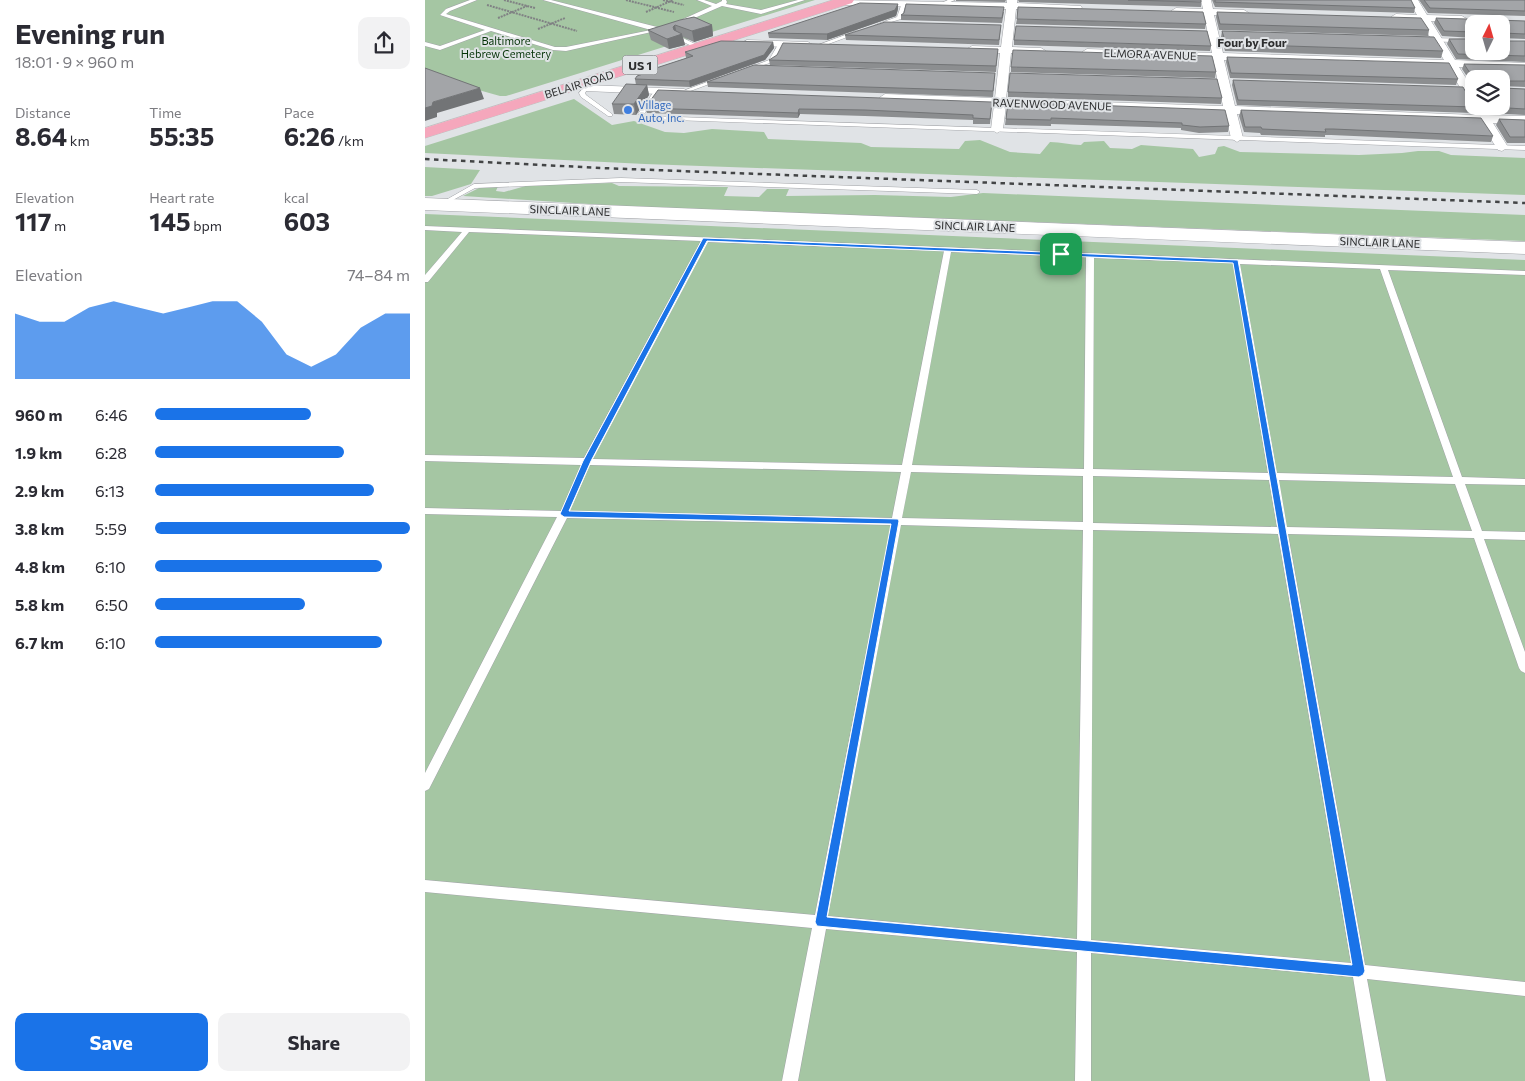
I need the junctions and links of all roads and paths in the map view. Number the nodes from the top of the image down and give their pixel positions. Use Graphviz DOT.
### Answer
graph roads {
  1 [pos="474,0"];
  2 [pos="545,0"];
  3 [pos="699,0"];
  4 [pos="803,0"];
  5 [pos="953,0"];
  6 [pos="1206,0"];
  7 [pos="1413,0"];
  8 [pos="844,1"];
  9 [pos="535,3"];
  10 [pos="720,3"];
  11 [pos="1012,3"];
  12 [pos="904,4"];
  13 [pos="939,5"];
  14 [pos="1091,9"];
  15 [pos="1169,11"];
  16 [pos="1209,12"];
  17 [pos="512,13"];
  18 [pos="1257,13"];
  19 [pos="1385,17"];
  20 [pos="1423,18"];
  21 [pos="1465,19"];
  22 [pos="677,24"];
  23 [pos="885,24"];
  24 [pos="904,24"];
  25 [pos="477,26"];
  26 [pos="668,27"];
  27 [pos="489,30"];
  28 [pos="659,31"];
  29 [pos="670,34"];
  30 [pos="679,38"];
  31 [pos="1432,40"];
  32 [pos="611,41"];
  33 [pos="1465,41"];
  34 [pos="715,42"];
  35 [pos="425,44"];
  36 [pos="781,44"];
  37 [pos="821,45"];
  38 [pos="851,46"];
  39 [pos="698,47"];
  40 [pos="958,48"];
  41 [pos="1006,50"];
  42 [pos="1054,51"];
  43 [pos="1074,52"];
  44 [pos="1217,56"];
  45 [pos="1451,63"];
  46 [pos="1525,66"];
  47 [pos="756,68"];
  48 [pos="776,68"];
  49 [pos="747,70"];
  50 [pos="728,77"];
  51 [pos="582,86"];
  52 [pos="1465,87"];
  53 [pos="657,91"];
  54 [pos="683,92"];
  55 [pos="712,93"];
  56 [pos="871,98"];
  57 [pos="1001,102"];
  58 [pos="1229,109"];
  59 [pos="610,115"];
  60 [pos="1482,115"];
  61 [pos="1483,118"];
  62 [pos="1525,120"];
  63 [pos="997,129"];
  64 [pos="425,133"];
  65 [pos="1237,138"];
  66 [pos="1502,147"];
  67 [pos="1525,148"];
  68 [pos="977,192"];
  69 [pos="433,205"];
  70 [pos="425,228"];
  71 [pos="467,230"];
  72 [pos="705,240"];
  73 [pos="1525,248"];
  74 [pos="948,250"];
  75 [pos="1091,256"];
  76 [pos="1236,261"];
  77 [pos="1383,267"];
  78 [pos="1525,273"];
  79 [pos="425,280"];
  80 [pos="425,458"];
  81 [pos="587,461"];
  82 [pos="906,468"];
  83 [pos="1088,472"];
  84 [pos="1273,477"];
  85 [pos="1458,481"];
  86 [pos="1525,482"];
  87 [pos="425,511"];
  88 [pos="564,514"];
  89 [pos="895,521"];
  90 [pos="1088,526"];
  91 [pos="1283,530"];
  92 [pos="1478,534"];
  93 [pos="1525,536"];
  94 [pos="1525,668"];
  95 [pos="425,785"];
  96 [pos="425,886"];
  97 [pos="821,922"];
  98 [pos="1084,946"];
  99 [pos="1359,971"];
  100 [pos="1525,989"];
  101 [pos="790,1081"];
  102 [pos="1083,1081"];
  103 [pos="1378,1081"];
  1 -- 17 [label="path"];
  1 -- 25 [label="lane"];
  2 -- 28 [label="lane"];
  3 -- 10 [label="lane"];
  4 -- 10 [label="lane"];
  5 -- 13 [label="lane"];
  6 -- 16 [label="street"];
  7 -- 20 [label="street"];
  8 -- 12 [label="street"];
  8 -- 34 [label="main road, BELAIR ROAD / US 1"];
  9 -- 17 [label="path"];
  10 -- 22 [label="lane"];
  11 -- 13 [label="street"];
  11 -- 14 [label="street"];
  11 -- 41 [label="street"];
  12 -- 13 [label="street"];
  12 -- 23 [label="lane"];
  15 -- 16 [label="street"];
  16 -- 18 [label="street"];
  16 -- 44 [label="street"];
  17 -- 25 [label="path"];
  17 -- 32 [label="path"];
  19 -- 20 [label="street"];
  20 -- 21 [label="street"];
  20 -- 31 [label="street"];
  23 -- 24 [label="lane"];
  23 -- 37 [label="lane"];
  25 -- 27 [label="lane"];
  26 -- 28 [label="lane"];
  27 -- 32 [label="lane"];
  27 -- 35 [label="lane"];
  28 -- 29 [label="lane"];
  28 -- 32 [label="lane"];
  30 -- 39 [label="lane"];
  31 -- 33 [label="lane"];
  31 -- 45 [label="street"];
  34 -- 36 [label="street"];
  34 -- 39 [label="main road, BELAIR ROAD / US 1"];
  36 -- 37 [label="street"];
  36 -- 47 [label="lane"];
  37 -- 38 [label="street"];
  39 -- 51 [label="main road, BELAIR ROAD / US 1"];
  40 -- 41 [label="street"];
  41 -- 42 [label="street"];
  41 -- 57 [label="street"];
  43 -- 44 [label="street, ELMORA AVENUE"];
  44 -- 45 [label="street, ELMORA AVENUE"];
  44 -- 58 [label="street"];
  45 -- 46 [label="street, ELMORA AVENUE"];
  45 -- 52 [label="street"];
  47 -- 48 [label="lane"];
  47 -- 49 [label="lane"];
  50 -- 54 [label="lane"];
  51 -- 53 [label="street"];
  51 -- 59 [label="lane"];
  51 -- 64 [label="main road, BELAIR ROAD / US 1"];
  53 -- 54 [label="street"];
  53 -- 63 [label="lane"];
  54 -- 55 [label="street"];
  56 -- 57 [label="street, RAVENWOOD AVENUE"];
  57 -- 58 [label="street, RAVENWOOD AVENUE"];
  57 -- 63 [label="street"];
  58 -- 61 [label="street, RAVENWOOD AVENUE"];
  58 -- 65 [label="street"];
  60 -- 61 [label="street"];
  61 -- 62 [label="street, RAVENWOOD AVENUE"];
  61 -- 66 [label="street"];
  63 -- 65 [label="lane"];
  65 -- 66 [label="lane"];
  66 -- 67 [label="lane"];
  68 -- 69 [label="lane"];
  69 -- 73 [label="main road, SINCLAIR LANE"];
  70 -- 71 [label="lane"];
  71 -- 72 [label="lane"];
  71 -- 79 [label="lane"];
  72 -- 74 [label="lane"];
  72 -- 81 [label="lane"];
  74 -- 75 [label="lane"];
  74 -- 82 [label="lane"];
  75 -- 76 [label="lane"];
  75 -- 83 [label="lane"];
  76 -- 77 [label="lane"];
  76 -- 84 [label="lane"];
  77 -- 78 [label="lane"];
  77 -- 85 [label="lane"];
  80 -- 81 [label="lane"];
  81 -- 82 [label="lane"];
  81 -- 88 [label="lane"];
  82 -- 83 [label="lane"];
  82 -- 89 [label="lane"];
  83 -- 84 [label="lane"];
  83 -- 90 [label="lane"];
  84 -- 85 [label="lane"];
  84 -- 91 [label="lane"];
  85 -- 86 [label="lane"];
  85 -- 92 [label="lane"];
  87 -- 88 [label="lane"];
  88 -- 89 [label="lane"];
  88 -- 95 [label="lane"];
  89 -- 90 [label="lane"];
  89 -- 97 [label="lane"];
  90 -- 91 [label="lane"];
  90 -- 98 [label="lane"];
  91 -- 92 [label="lane"];
  91 -- 99 [label="lane"];
  92 -- 93 [label="lane"];
  92 -- 94 [label="lane"];
  96 -- 97 [label="lane"];
  97 -- 98 [label="lane"];
  97 -- 101 [label="lane"];
  98 -- 99 [label="lane"];
  98 -- 102 [label="lane"];
  99 -- 100 [label="lane"];
  99 -- 103 [label="lane"];
}
